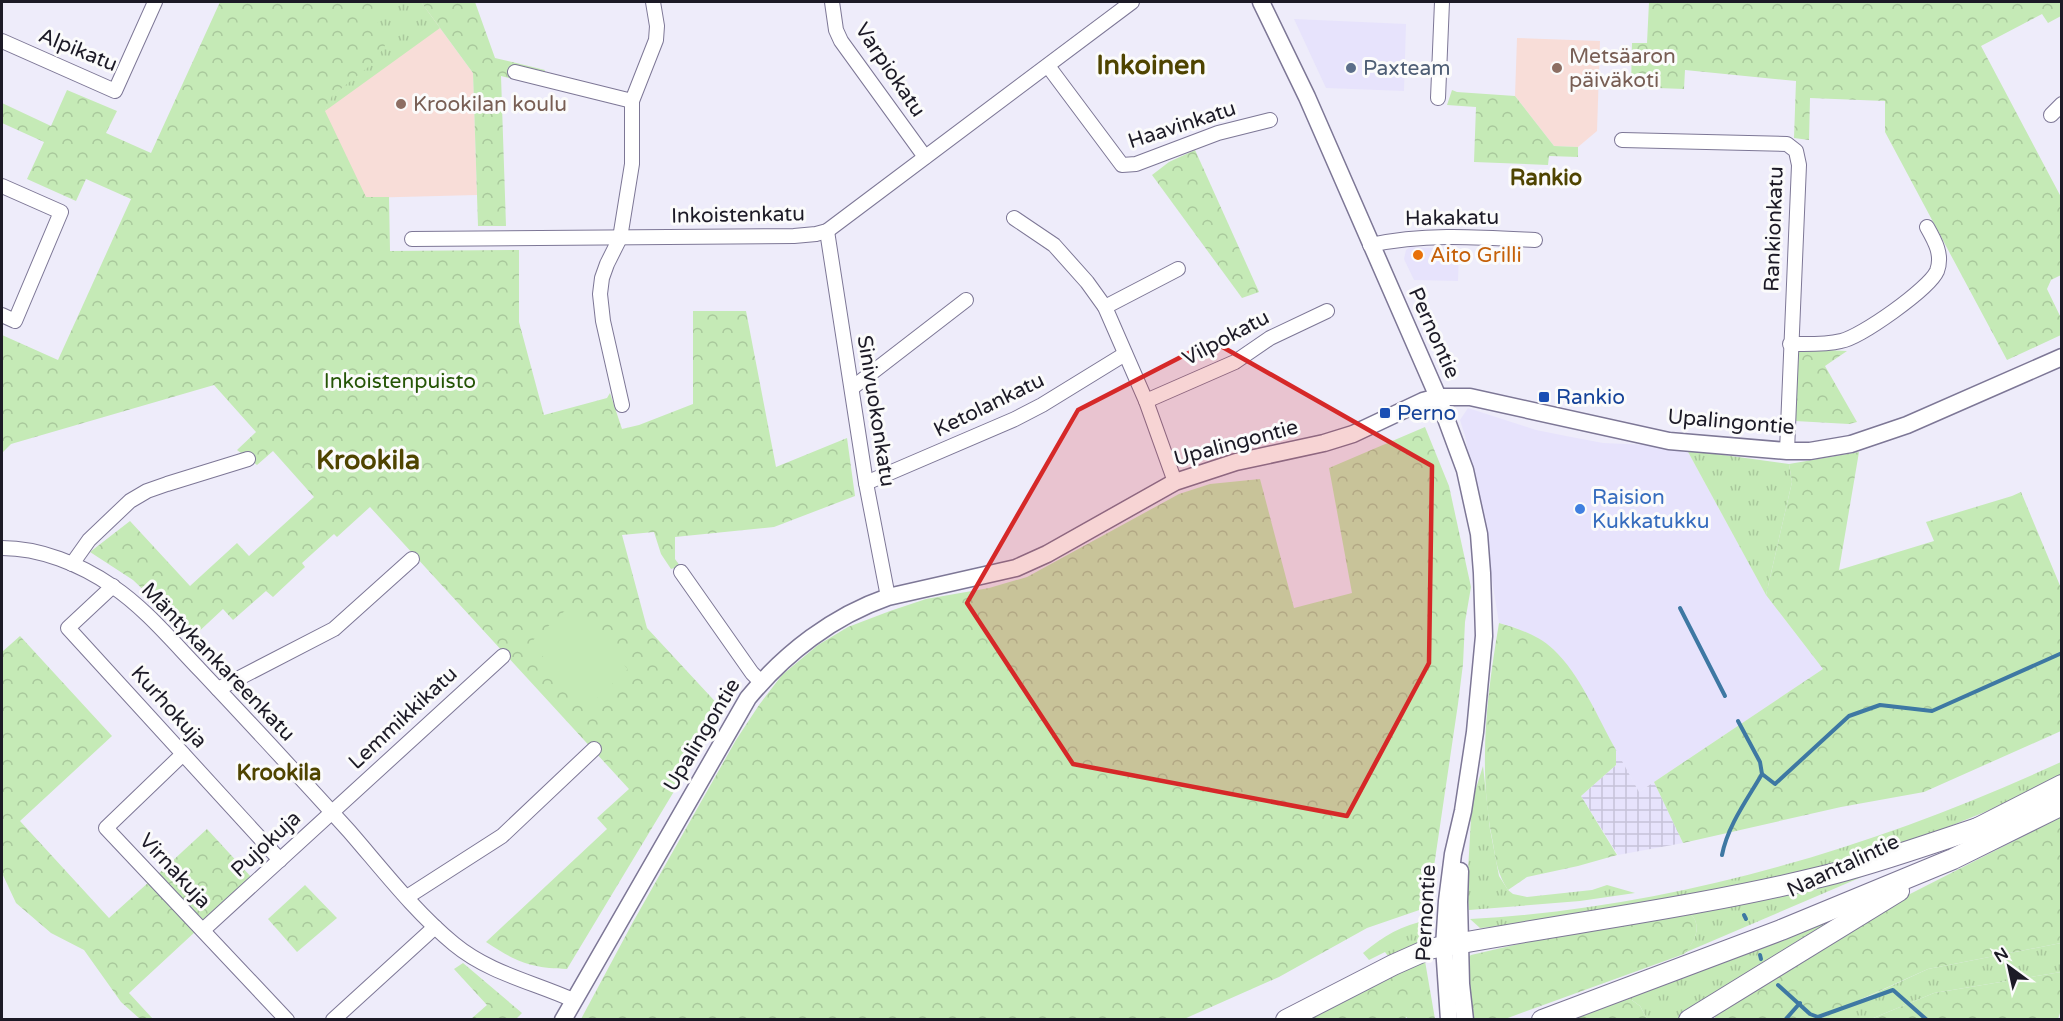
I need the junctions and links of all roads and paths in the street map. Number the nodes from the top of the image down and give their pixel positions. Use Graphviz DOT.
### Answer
graph roads {
  1 [pos="155,2"];
  2 [pos="653,2"];
  3 [pos="832,2"];
  4 [pos="1132,2"];
  5 [pos="1261,2"];
  6 [pos="1442,2"];
  7 [pos="2,41"];
  8 [pos="1048,66"];
  9 [pos="515,72"];
  10 [pos="1438,98"];
  11 [pos="632,100"];
  12 [pos="2061,104"];
  13 [pos="2051,115"];
  14 [pos="1270,120"];
  15 [pos="1622,140"];
  16 [pos="925,157"];
  17 [pos="2,186"];
  18 [pos="1014,218"];
  19 [pos="1928,228"];
  20 [pos="827,231"];
  21 [pos="412,238"];
  22 [pos="620,238"];
  23 [pos="1535,240"];
  24 [pos="1370,245"];
  25 [pos="1178,269"];
  26 [pos="966,300"];
  27 [pos="1105,307"];
  28 [pos="1327,311"];
  29 [pos="2,315"];
  30 [pos="1790,344"];
  31 [pos="1125,354"];
  32 [pos="2061,357"];
  33 [pos="852,388"];
  34 [pos="1438,397"];
  35 [pos="1146,401"];
  36 [pos="622,405"];
  37 [pos="1787,451"];
  38 [pos="248,459"];
  39 [pos="1175,482"];
  40 [pos="866,483"];
  41 [pos="2,548"];
  42 [pos="412,559"];
  43 [pos="72,564"];
  44 [pos="681,572"];
  45 [pos="113,586"];
  46 [pos="888,597"];
  47 [pos="502,656"];
  48 [pos="761,682"];
  49 [pos="218,689"];
  50 [pos="594,749"];
  51 [pos="183,754"];
  52 [pos="2061,785"];
  53 [pos="2061,805"];
  54 [pos="332,812"];
  55 [pos="1981,826"];
  56 [pos="1953,859"];
  57 [pos="280,860"];
  58 [pos="407,897"];
  59 [pos="435,927"];
  60 [pos="203,930"];
  61 [pos="1452,945"];
  62 [pos="1641,983"];
  63 [pos="573,1000"];
  64 [pos="1457,1017"];
  65 [pos="287,1020"];
  66 [pos="333,1020"];
  67 [pos="563,1020"];
  68 [pos="1286,1020"];
  69 [pos="1542,1020"];
  70 [pos="1689,1020"];
  1 -- 7 [label="street, Alpikatu"];
  2 -- 11 [label="street"];
  3 -- 16 [label="street, Varpiokatu"];
  4 -- 8 [label="street, Inkoistenkatu"];
  5 -- 24 [label="street, Pernontie"];
  6 -- 10 [label="street"];
  8 -- 14 [label="street, Haavinkatu"];
  8 -- 16 [label="street, Inkoistenkatu"];
  9 -- 11 [label="street"];
  11 -- 22 [label="street"];
  12 -- 13 [label="street"];
  15 -- 30 [label="street, Rankionkatu"];
  16 -- 20 [label="street, Inkoistenkatu"];
  17 -- 29 [label="street"];
  18 -- 27 [label="street"];
  19 -- 30 [label="street"];
  20 -- 22 [label="street, Inkoistenkatu"];
  20 -- 33 [label="street, Sinivuokonkatu"];
  21 -- 22 [label="street, Inkoistenkatu"];
  22 -- 36 [label="street"];
  23 -- 24 [label="street, Hakakatu"];
  24 -- 34 [label="street, Pernontie"];
  25 -- 27 [label="street"];
  26 -- 33 [label="street"];
  27 -- 31 [label="street"];
  28 -- 35 [label="street, Vilpokatu"];
  30 -- 37 [label="street, Rankionkatu"];
  31 -- 35 [label="street"];
  31 -- 40 [label="street, Ketolankatu"];
  32 -- 37 [label="street, Upalingontie"];
  33 -- 40 [label="street, Sinivuokonkatu"];
  34 -- 37 [label="street, Upalingontie"];
  34 -- 39 [label="street, Upalingontie"];
  34 -- 61 [label="street, Pernontie"];
  35 -- 39 [label="street"];
  38 -- 43 [label="street"];
  39 -- 46 [label="street, Upalingontie"];
  40 -- 46 [label="street, Sinivuokonkatu"];
  41 -- 43 [label="street, Mäntykankareenkatu"];
  42 -- 49 [label="street"];
  43 -- 45 [label="street, Mäntykankareenkatu"];
  44 -- 48 [label="street"];
  45 -- 49 [label="street, Mäntykankareenkatu"];
  45 -- 51 [label="street, Kurhokuja"];
  46 -- 48 [label="street, Upalingontie"];
  47 -- 54 [label="street, Lemmikkikatu"];
  48 -- 63 [label="street, Upalingontie"];
  49 -- 54 [label="street, Mäntykankareenkatu"];
  50 -- 58 [label="street"];
  51 -- 57 [label="street, Kurhokuja"];
  51 -- 60 [label="street, Virnakuja"];
  52 -- 55 [label="main road, Naantalintie"];
  53 -- 56 [label="main road, Naantalintie"];
  54 -- 57 [label="street, Pujokuja"];
  54 -- 58 [label="street, Mäntykankareenkatu"];
  55 -- 61 [label="main road"];
  55 -- 62 [label="main road, Naantalintie"];
  56 -- 62 [label="main road, Naantalintie"];
  56 -- 70 [label="main road"];
  57 -- 60 [label="street, Pujokuja"];
  58 -- 59 [label="street, Mäntykankareenkatu"];
  59 -- 63 [label="street, Mäntykankareenkatu"];
  59 -- 66 [label="street"];
  60 -- 65 [label="street, Virnakuja"];
  61 -- 64 [label="street, Pernontie"];
  61 -- 68 [label="main road"];
  62 -- 69 [label="main road, Naantalintie"];
  63 -- 67 [label="street, Upalingontie"];
}
